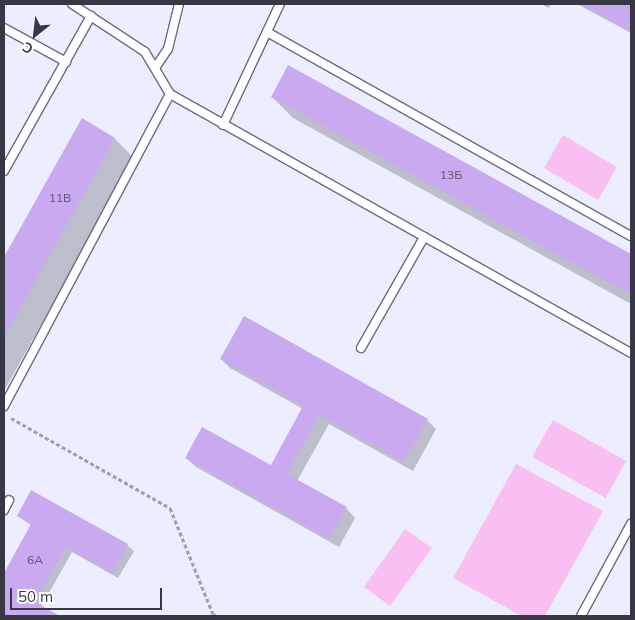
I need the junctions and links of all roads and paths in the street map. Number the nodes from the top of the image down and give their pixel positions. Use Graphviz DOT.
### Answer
graph roads {
  1 [pos="72,4"];
  2 [pos="179,4"];
  3 [pos="280,4"];
  4 [pos="91,16"];
  5 [pos="4,28"];
  6 [pos="267,32"];
  7 [pos="66,62"];
  8 [pos="155,68"];
  9 [pos="170,94"];
  10 [pos="222,124"];
  11 [pos="4,171"];
  12 [pos="631,236"];
  13 [pos="424,237"];
  14 [pos="361,348"];
  15 [pos="631,353"];
  16 [pos="4,406"];
  17 [pos="4,414"];
  18 [pos="9,500"];
  19 [pos="4,510"];
  20 [pos="631,524"];
  21 [pos="217,616"];
  22 [pos="581,616"];
  1 -- 4 [label="lane"];
  2 -- 8 [label="lane"];
  3 -- 6 [label="lane"];
  4 -- 7 [label="lane"];
  4 -- 8 [label="lane"];
  5 -- 7 [label="lane"];
  6 -- 10 [label="lane"];
  6 -- 12 [label="lane"];
  7 -- 11 [label="lane"];
  8 -- 9 [label="lane"];
  9 -- 10 [label="lane"];
  9 -- 16 [label="lane"];
  10 -- 13 [label="lane"];
  13 -- 14 [label="lane"];
  13 -- 15 [label="lane"];
  17 -- 21 [label="path"];
  18 -- 19 [label="lane"];
  20 -- 22 [label="lane"];
}
